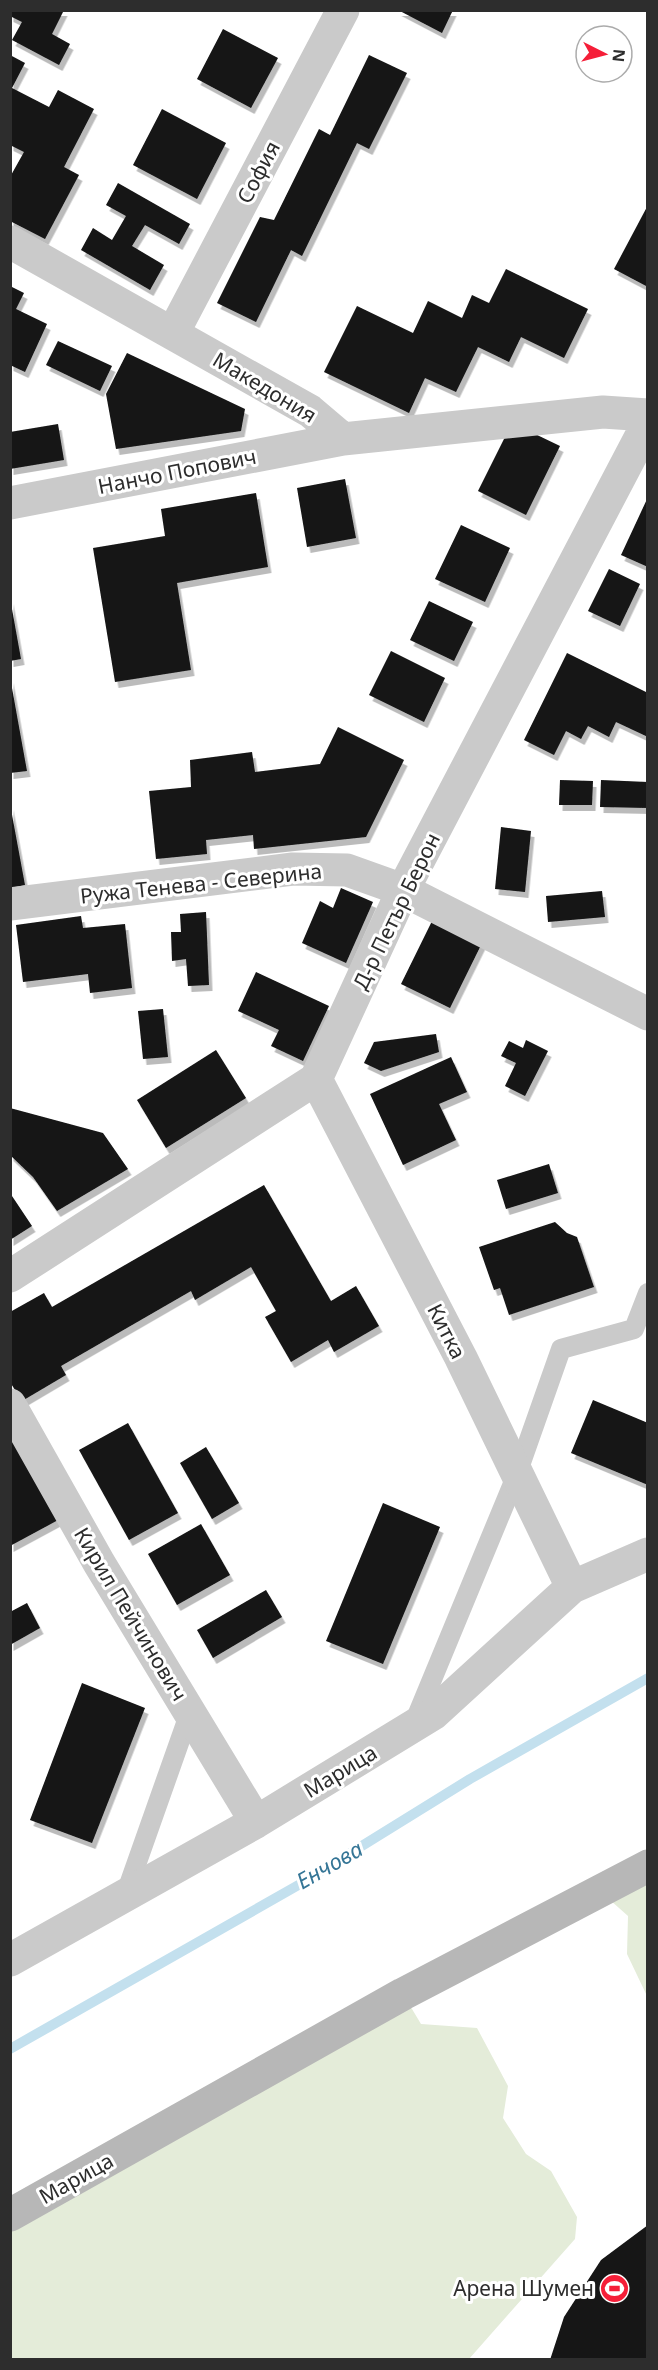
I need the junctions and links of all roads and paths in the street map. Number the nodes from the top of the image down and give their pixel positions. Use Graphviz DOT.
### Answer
graph roads {
  1 [pos="343,10"];
  2 [pos="10,242"];
  3 [pos="174,333"];
  4 [pos="648,415"];
  5 [pos="648,423"];
  6 [pos="343,440"];
  7 [pos="10,502"];
  8 [pos="403,890"];
  9 [pos="10,904"];
  10 [pos="648,1014"];
  11 [pos="316,1079"];
  12 [pos="10,1275"];
  13 [pos="648,1293"];
  14 [pos="10,1405"];
  15 [pos="518,1474"];
  16 [pos="648,1554"];
  17 [pos="572,1587"];
  18 [pos="190,1712"];
  19 [pos="413,1726"];
  20 [pos="255,1822"];
  21 [pos="648,1866"];
  22 [pos="124,1896"];
  23 [pos="10,1960"];
  24 [pos="10,2216"];
  1 -- 3 [label="street, София"];
  2 -- 3 [label="street, Македония"];
  3 -- 6 [label="street, Македония"];
  4 -- 6 [label="street"];
  5 -- 8 [label="street, Д-р Петър Берон"];
  6 -- 7 [label="street, Нанчо Попович"];
  8 -- 9 [label="street, Ружа Тенева - Северина"];
  8 -- 10 [label="street, Ружа Тенева - Северина"];
  8 -- 11 [label="street, Д-р Петър Берон"];
  11 -- 12 [label="street"];
  11 -- 15 [label="street, Китка"];
  13 -- 15 [label="lane"];
  14 -- 18 [label="street, Кирил Пейчинович"];
  15 -- 17 [label="street, Китка"];
  15 -- 19 [label="lane"];
  16 -- 17 [label="street, Марица"];
  17 -- 19 [label="street, Марица"];
  18 -- 20 [label="street, Кирил Пейчинович"];
  18 -- 22 [label="lane"];
  19 -- 20 [label="street, Марица"];
  20 -- 22 [label="street, Марица"];
  21 -- 24 [label="main road, Марица"];
  22 -- 23 [label="street, Марица"];
}
